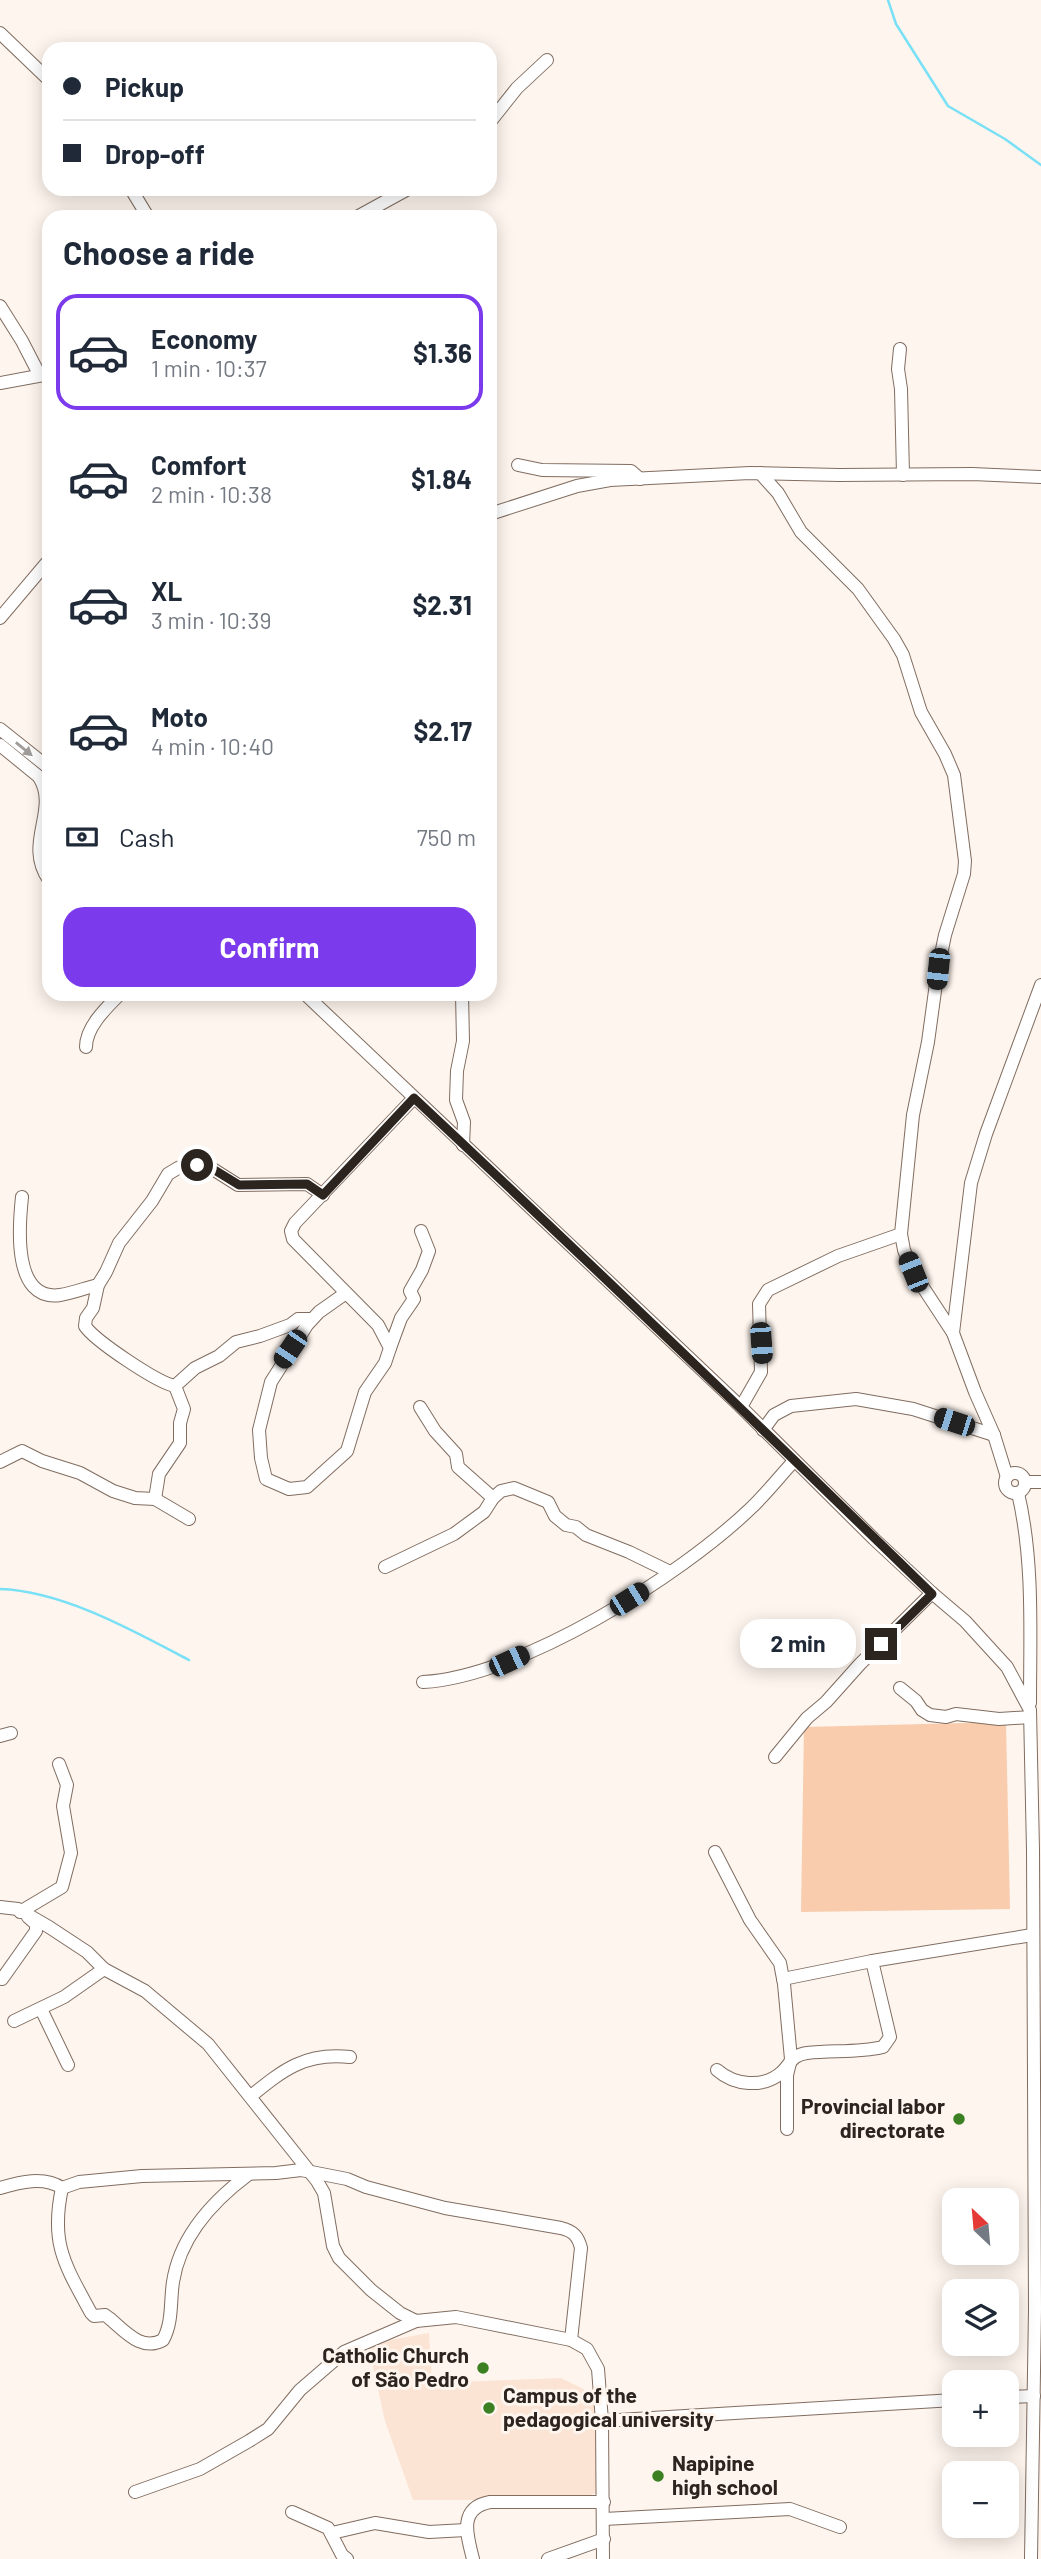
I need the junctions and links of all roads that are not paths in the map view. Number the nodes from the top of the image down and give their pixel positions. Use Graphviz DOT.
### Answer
graph roads {
  1 [pos="0,33"];
  2 [pos="547,60"];
  3 [pos="42,73"];
  4 [pos="497,113"];
  5 [pos="395,196"];
  6 [pos="369,210"];
  7 [pos="0,306"];
  8 [pos="900,349"];
  9 [pos="42,371"];
  10 [pos="42,374"];
  11 [pos="0,383"];
  12 [pos="518,465"];
  13 [pos="760,473"];
  14 [pos="903,475"];
  15 [pos="1041,477"];
  16 [pos="640,479"];
  17 [pos="497,512"];
  18 [pos="42,568"];
  19 [pos="0,618"];
  20 [pos="0,729"];
  21 [pos="0,745"];
  22 [pos="42,773"];
  23 [pos="42,774"];
  24 [pos="42,819"];
  25 [pos="42,865"];
  26 [pos="1041,985"];
  27 [pos="114,1001"];
  28 [pos="312,1001"];
  29 [pos="462,1001"];
  30 [pos="86,1047"];
  31 [pos="414,1098"];
  32 [pos="463,1145"];
  33 [pos="323,1195"];
  34 [pos="22,1197"];
  35 [pos="421,1231"];
  36 [pos="901,1234"];
  37 [pos="98,1285"];
  38 [pos="346,1293"];
  39 [pos="312,1319"];
  40 [pos="953,1333"];
  41 [pos="390,1348"];
  42 [pos="175,1386"];
  43 [pos="420,1407"];
  44 [pos="741,1407"];
  45 [pos="763,1430"];
  46 [pos="995,1435"];
  47 [pos="794,1461"];
  48 [pos="0,1462"];
  49 [pos="1041,1482"];
  50 [pos="1022,1487"];
  51 [pos="493,1498"];
  52 [pos="155,1499"];
  53 [pos="189,1519"];
  54 [pos="385,1567"];
  55 [pos="670,1572"];
  56 [pos="932,1594"];
  57 [pos="1036,1635"];
  58 [pos="423,1682"];
  59 [pos="900,1688"];
  60 [pos="1030,1714"];
  61 [pos="775,1756"];
  62 [pos="59,1764"];
  63 [pos="1037,1850"];
  64 [pos="715,1852"];
  65 [pos="11,1909"];
  66 [pos="1032,1935"];
  67 [pos="872,1961"];
  68 [pos="104,1969"];
  69 [pos="2,1979"];
  70 [pos="783,1979"];
  71 [pos="41,2009"];
  72 [pos="14,2021"];
  73 [pos="350,2057"];
  74 [pos="791,2059"];
  75 [pos="68,2065"];
  76 [pos="717,2070"];
  77 [pos="251,2096"];
  78 [pos="787,2129"];
  79 [pos="309,2171"];
  80 [pos="249,2174"];
  81 [pos="0,2188"];
  82 [pos="62,2188"];
  83 [pos="1038,2305"];
  84 [pos="416,2322"];
  85 [pos="571,2340"];
  86 [pos="1034,2396"];
  87 [pos="1019,2397"];
  88 [pos="942,2401"];
  89 [pos="1038,2415"];
  90 [pos="602,2421"];
  91 [pos="135,2492"];
  92 [pos="604,2502"];
  93 [pos="292,2512"];
  94 [pos="604,2519"];
  95 [pos="840,2527"];
  96 [pos="466,2529"];
  97 [pos="332,2533"];
  98 [pos="604,2539"];
  99 [pos="347,2559"];
  100 [pos="473,2559"];
  101 [pos="548,2559"];
  102 [pos="603,2559"];
  103 [pos="1031,2559"];
  1 -- 3 [label="street"];
  2 -- 4 [label="street"];
  5 -- 6 [label="street"];
  7 -- 9 [label="street"];
  8 -- 14 [label="street"];
  10 -- 11 [label="street"];
  12 -- 16 [label="street"];
  13 -- 14 [label="street"];
  13 -- 16 [label="street"];
  13 -- 36 [label="street"];
  14 -- 15 [label="street"];
  16 -- 17 [label="street"];
  18 -- 19 [label="street"];
  20 -- 22 [label="street, one-way"];
  21 -- 23 [label="street"];
  24 -- 25 [label="street"];
  26 -- 40 [label="street"];
  27 -- 30 [label="street"];
  28 -- 31 [label="street"];
  29 -- 32 [label="street"];
  31 -- 32 [label="street"];
  31 -- 33 [label="street"];
  32 -- 44 [label="street"];
  33 -- 37 [label="street"];
  33 -- 38 [label="street"];
  34 -- 37 [label="street"];
  35 -- 41 [label="street"];
  36 -- 40 [label="street"];
  36 -- 44 [label="street"];
  37 -- 42 [label="street"];
  38 -- 39 [label="street"];
  38 -- 41 [label="street"];
  39 -- 41 [label="street"];
  39 -- 42 [label="street"];
  40 -- 46 [label="street"];
  42 -- 52 [label="street"];
  43 -- 51 [label="street"];
  44 -- 45 [label="street"];
  45 -- 46 [label="street"];
  45 -- 47 [label="street"];
  46 -- 50 [label="street"];
  47 -- 55 [label="street"];
  47 -- 56 [label="street"];
  48 -- 52 [label="street"];
  49 -- 50 [label="street"];
  50 -- 57 [label="street"];
  51 -- 54 [label="street"];
  51 -- 55 [label="street"];
  52 -- 53 [label="street"];
  55 -- 58 [label="street"];
  56 -- 60 [label="street"];
  56 -- 61 [label="street"];
  57 -- 60 [label="street"];
  59 -- 60 [label="street"];
  60 -- 63 [label="street"];
  62 -- 65 [label="street"];
  63 -- 66 [label="street"];
  64 -- 70 [label="street"];
  65 -- 68 [label="street"];
  65 -- 69 [label="street"];
  66 -- 67 [label="street"];
  66 -- 83 [label="street"];
  67 -- 70 [label="street"];
  67 -- 74 [label="street"];
  68 -- 71 [label="street"];
  68 -- 77 [label="street"];
  70 -- 74 [label="street"];
  71 -- 72 [label="street"];
  71 -- 75 [label="street"];
  73 -- 77 [label="street"];
  74 -- 76 [label="street"];
  74 -- 78 [label="street"];
  77 -- 79 [label="street"];
  79 -- 80 [label="street"];
  79 -- 84 [label="street"];
  79 -- 85 [label="street"];
  80 -- 82 [label="street"];
  80 -- 82 [label="street"];
  81 -- 82 [label="street"];
  83 -- 86 [label="street"];
  84 -- 85 [label="street"];
  84 -- 91 [label="street"];
  85 -- 90 [label="street"];
  86 -- 87 [label="street"];
  86 -- 89 [label="street"];
  88 -- 90 [label="street"];
  89 -- 103 [label="street"];
  90 -- 92 [label="street"];
  92 -- 94 [label="street"];
  92 -- 96 [label="street"];
  93 -- 97 [label="street"];
  94 -- 95 [label="street"];
  94 -- 98 [label="street"];
  96 -- 97 [label="street"];
  96 -- 100 [label="street"];
  97 -- 99 [label="street"];
  98 -- 101 [label="street"];
  98 -- 102 [label="street"];
}
